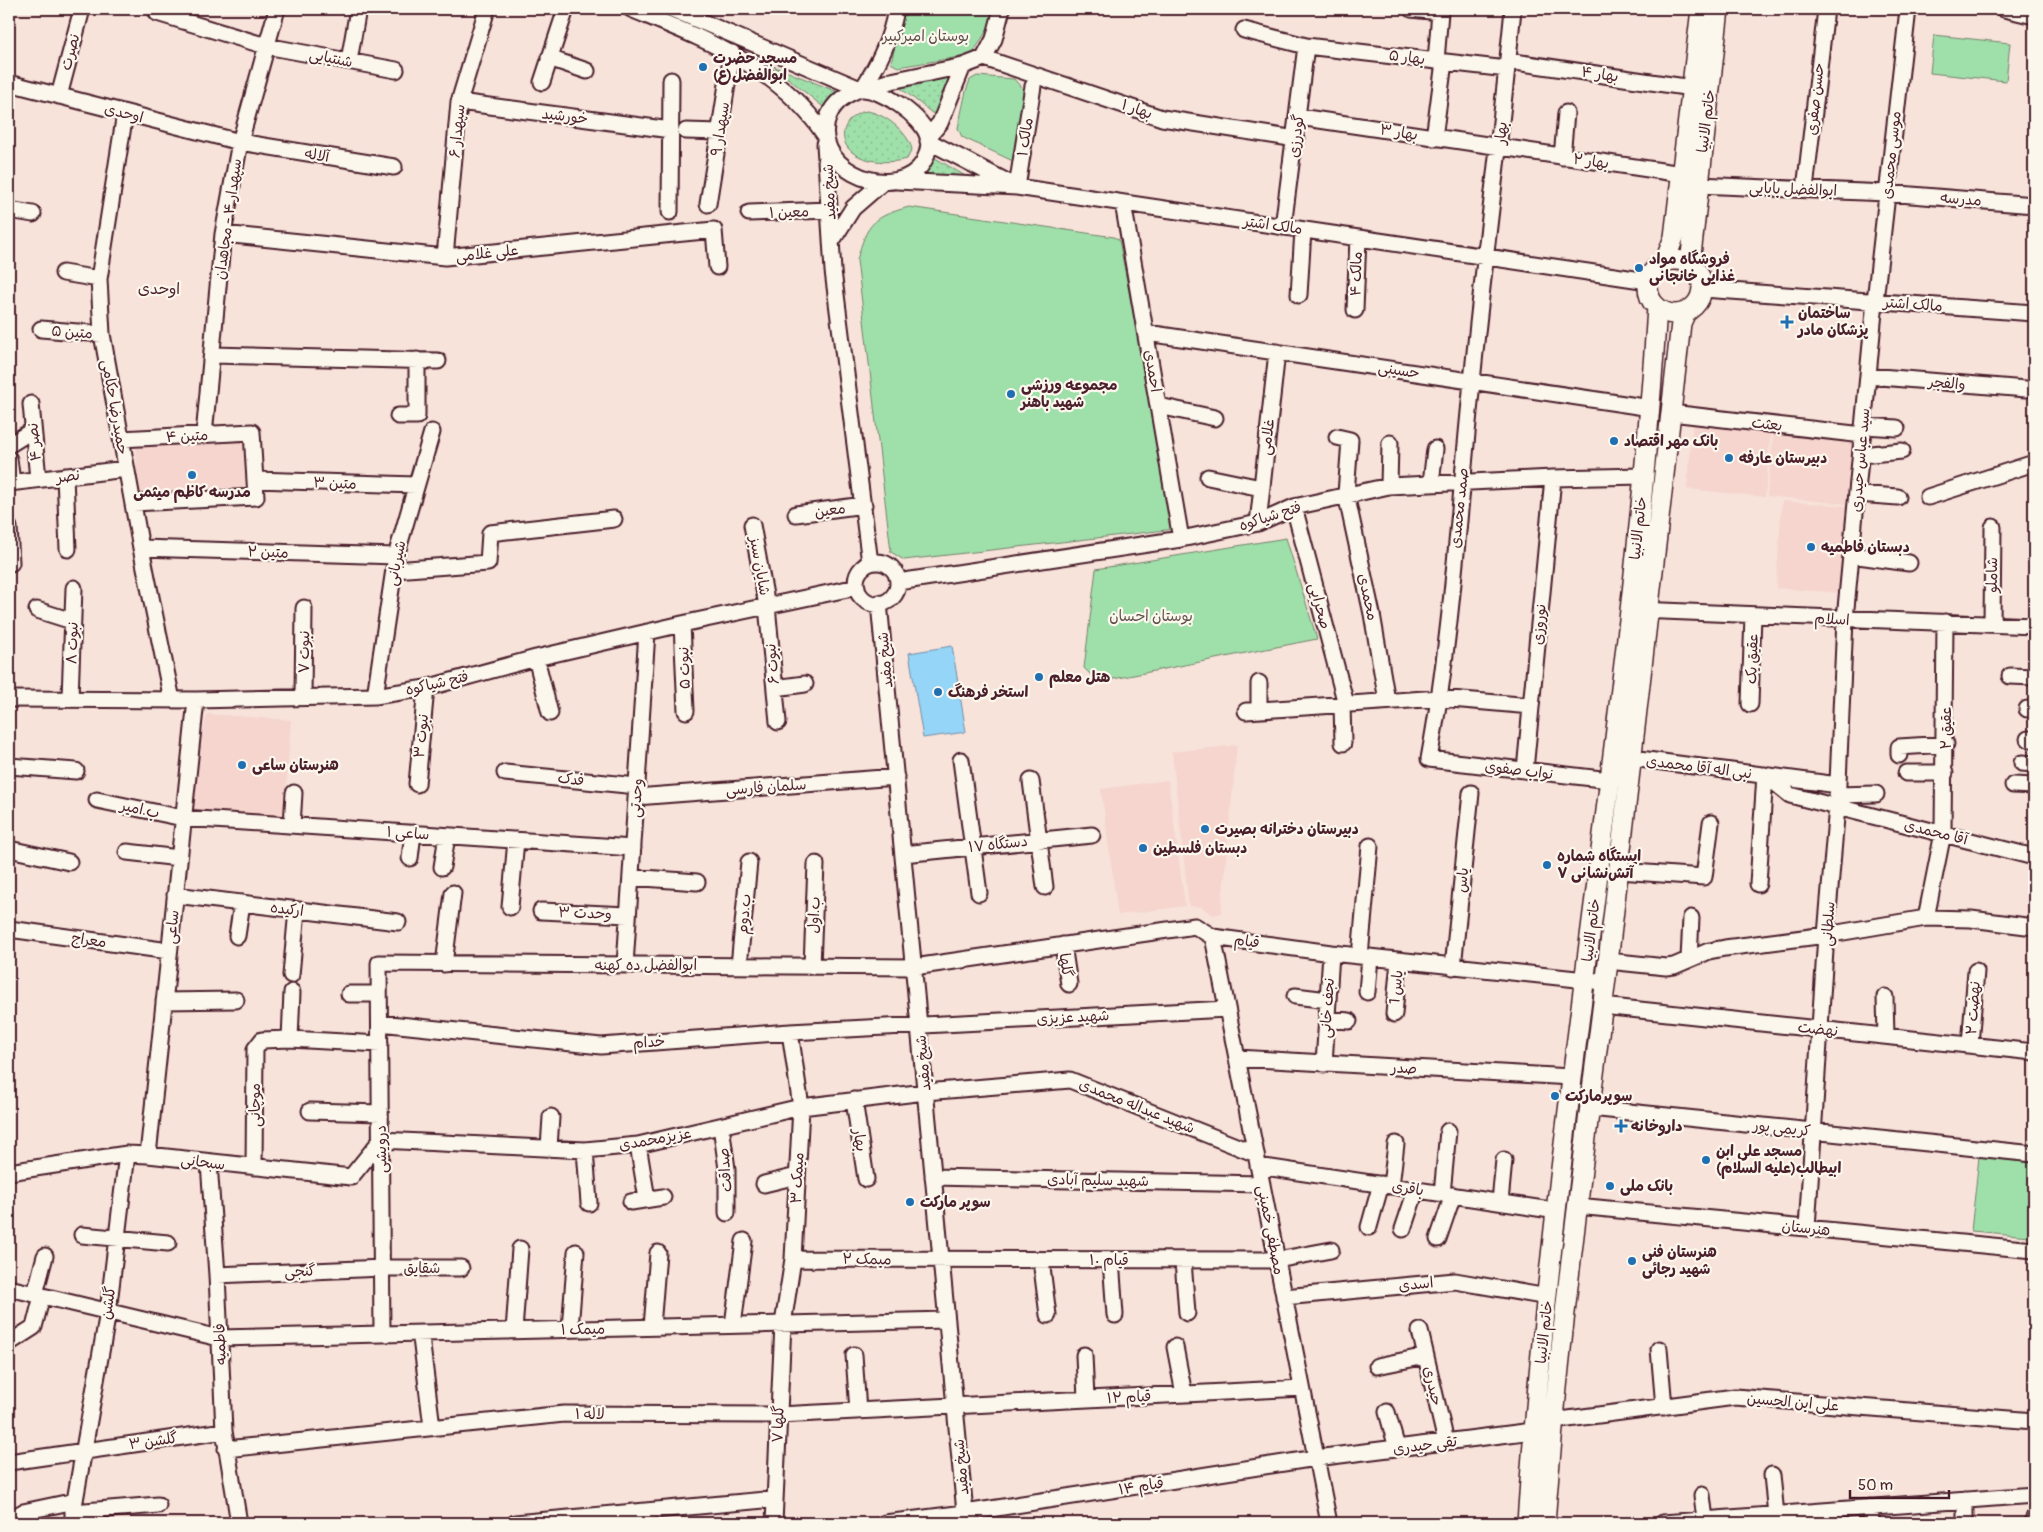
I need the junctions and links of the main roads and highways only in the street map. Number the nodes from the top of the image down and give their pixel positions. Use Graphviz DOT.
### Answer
graph roads {
  1 [pos="1701,9"];
  2 [pos="1720,9"];
  3 [pos="1665,261"];
  4 [pos="1690,264"];
  5 [pos="1658,307"];
  6 [pos="1686,312"];
  7 [pos="1527,1523"];
  8 [pos="1545,1523"];
  1 -- 3 [label="main road, خاتم الانبیا"];
  2 -- 4 [label="main road, خاتم الانبیا"];
  3 -- 4 [label="main road"];
  3 -- 5 [label="main road"];
  4 -- 6 [label="main road"];
  5 -- 6 [label="main road"];
  5 -- 7 [label="main road, خاتم الانبیا"];
  6 -- 8 [label="main road, خاتم الانبیا"];
}
